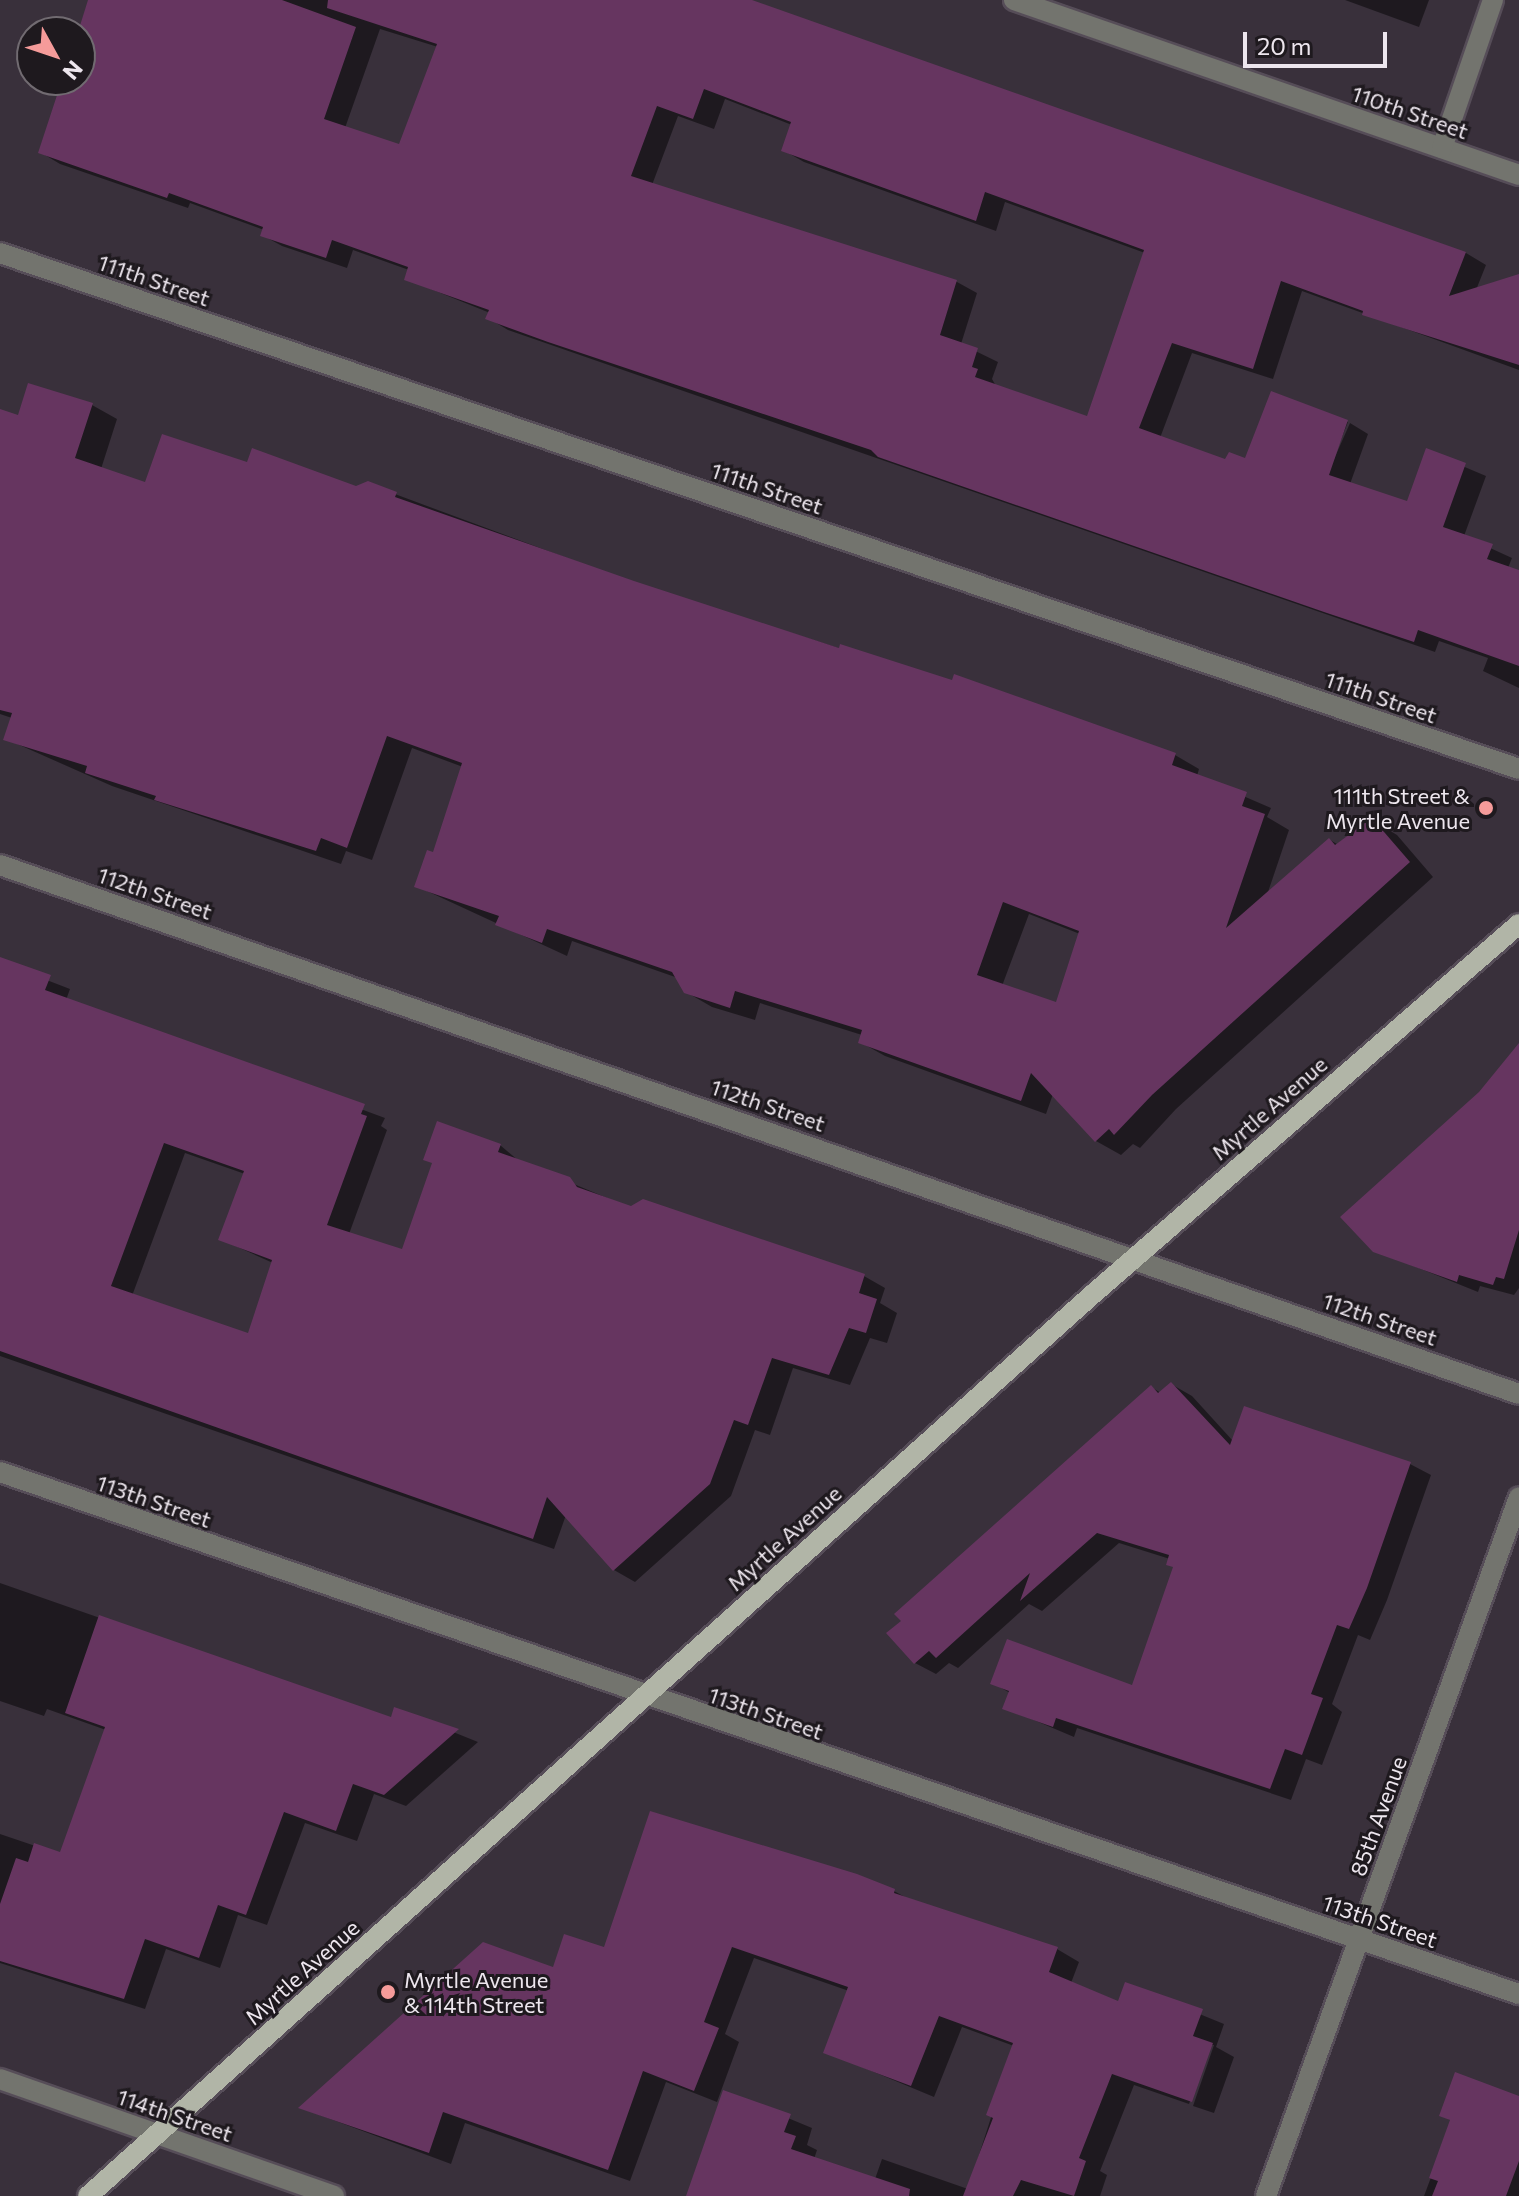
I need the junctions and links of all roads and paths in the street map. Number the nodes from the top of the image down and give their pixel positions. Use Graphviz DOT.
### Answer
graph roads {
  1 [pos="1014,0"];
  2 [pos="1493,0"];
  3 [pos="1442,148"];
  4 [pos="1519,175"];
  5 [pos="0,253"];
  6 [pos="1519,769"];
  7 [pos="0,865"];
  8 [pos="1519,924"];
  9 [pos="1133,1257"];
  10 [pos="1519,1394"];
  11 [pos="0,1472"];
  12 [pos="1519,1497"];
  13 [pos="642,1697"];
  14 [pos="1359,1939"];
  15 [pos="1519,1994"];
  16 [pos="0,2079"];
  17 [pos="159,2134"];
  18 [pos="88,2196"];
  19 [pos="334,2196"];
  20 [pos="1266,2196"];
  1 -- 3 [label="street, 110th Street"];
  2 -- 3 [label="street"];
  3 -- 4 [label="street, 110th Street"];
  5 -- 6 [label="street, 111th Street"];
  7 -- 9 [label="street, 112th Street"];
  8 -- 9 [label="main road, Myrtle Avenue"];
  9 -- 10 [label="street, 112th Street"];
  9 -- 13 [label="main road, Myrtle Avenue"];
  11 -- 13 [label="street, 113th Street"];
  12 -- 14 [label="street, 85th Avenue"];
  13 -- 14 [label="street, 113th Street"];
  13 -- 17 [label="main road, Myrtle Avenue"];
  14 -- 15 [label="street, 113th Street"];
  14 -- 20 [label="street, 85th Avenue"];
  16 -- 17 [label="street, 114th Street"];
  17 -- 18 [label="main road, Myrtle Avenue"];
  17 -- 19 [label="street, 114th Street"];
}
